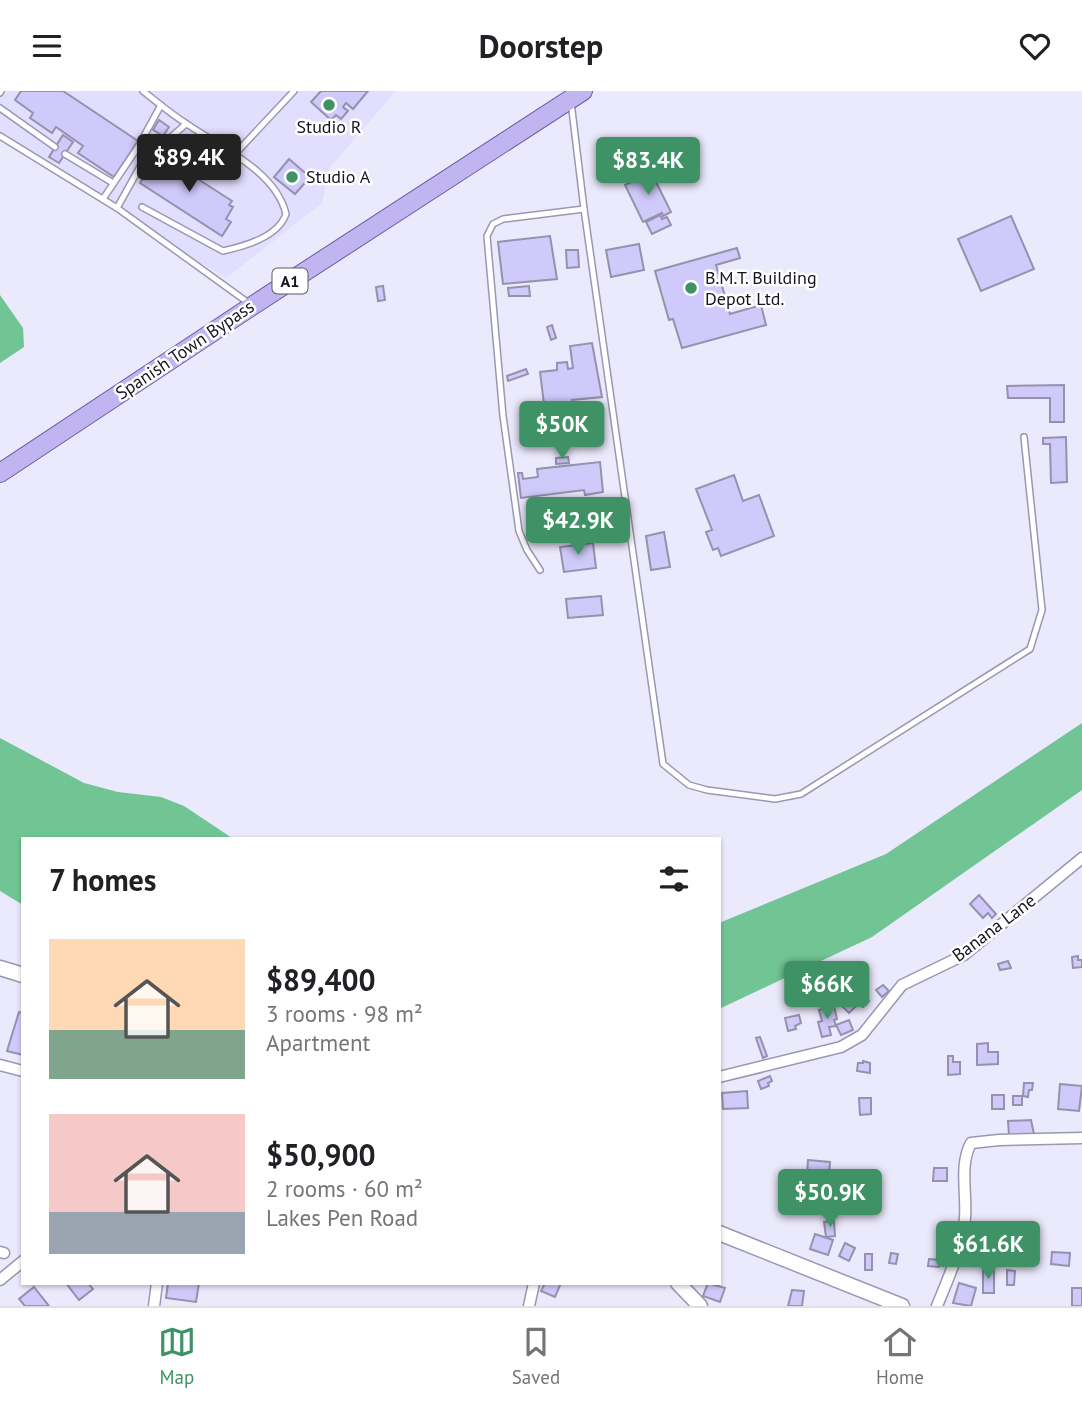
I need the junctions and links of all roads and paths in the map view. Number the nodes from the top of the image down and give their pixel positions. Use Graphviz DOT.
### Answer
graph roads {
  1 [pos="142,91"];
  2 [pos="294,91"];
  3 [pos="574,94"];
  4 [pos="161,105"];
  5 [pos="0,108"];
  6 [pos="186,124"];
  7 [pos="0,136"];
  8 [pos="55,148"];
  9 [pos="236,153"];
  10 [pos="65,154"];
  11 [pos="113,183"];
  12 [pos="103,199"];
  13 [pos="142,207"];
  14 [pos="117,208"];
  15 [pos="584,209"];
  16 [pos="252,306"];
  17 [pos="1024,437"];
  18 [pos="0,473"];
  19 [pos="540,571"];
  20 [pos="1082,857"];
  21 [pos="0,968"];
  22 [pos="21,974"];
  23 [pos="0,1065"];
  24 [pos="21,1070"];
  25 [pos="721,1077"];
  26 [pos="1082,1138"];
  27 [pos="721,1234"];
  28 [pos="21,1263"];
  29 [pos="0,1280"];
  30 [pos="157,1285"];
  31 [pos="534,1285"];
  32 [pos="680,1285"];
  33 [pos="154,1306"];
  34 [pos="529,1306"];
  35 [pos="699,1306"];
  36 [pos="902,1306"];
  37 [pos="937,1306"];
  1 -- 4 [label="lane"];
  2 -- 9 [label="lane"];
  3 -- 15 [label="lane"];
  3 -- 16 [label="main road, Spanish Town Bypass / A1"];
  4 -- 6 [label="lane"];
  4 -- 11 [label="lane"];
  5 -- 8 [label="lane"];
  6 -- 9 [label="lane"];
  6 -- 14 [label="lane"];
  7 -- 12 [label="lane"];
  9 -- 13 [label="lane"];
  10 -- 11 [label="lane"];
  11 -- 12 [label="lane"];
  12 -- 14 [label="lane"];
  14 -- 16 [label="lane"];
  15 -- 17 [label="lane"];
  15 -- 19 [label="lane"];
  16 -- 18 [label="main road, Spanish Town Bypass / A1"];
  20 -- 25 [label="street, Banana Lane"];
  21 -- 22 [label="street"];
  23 -- 24 [label="street"];
  26 -- 37 [label="street"];
  27 -- 36 [label="street"];
  28 -- 29 [label="street"];
  30 -- 33 [label="street"];
  31 -- 34 [label="street"];
  32 -- 35 [label="street"];
}
